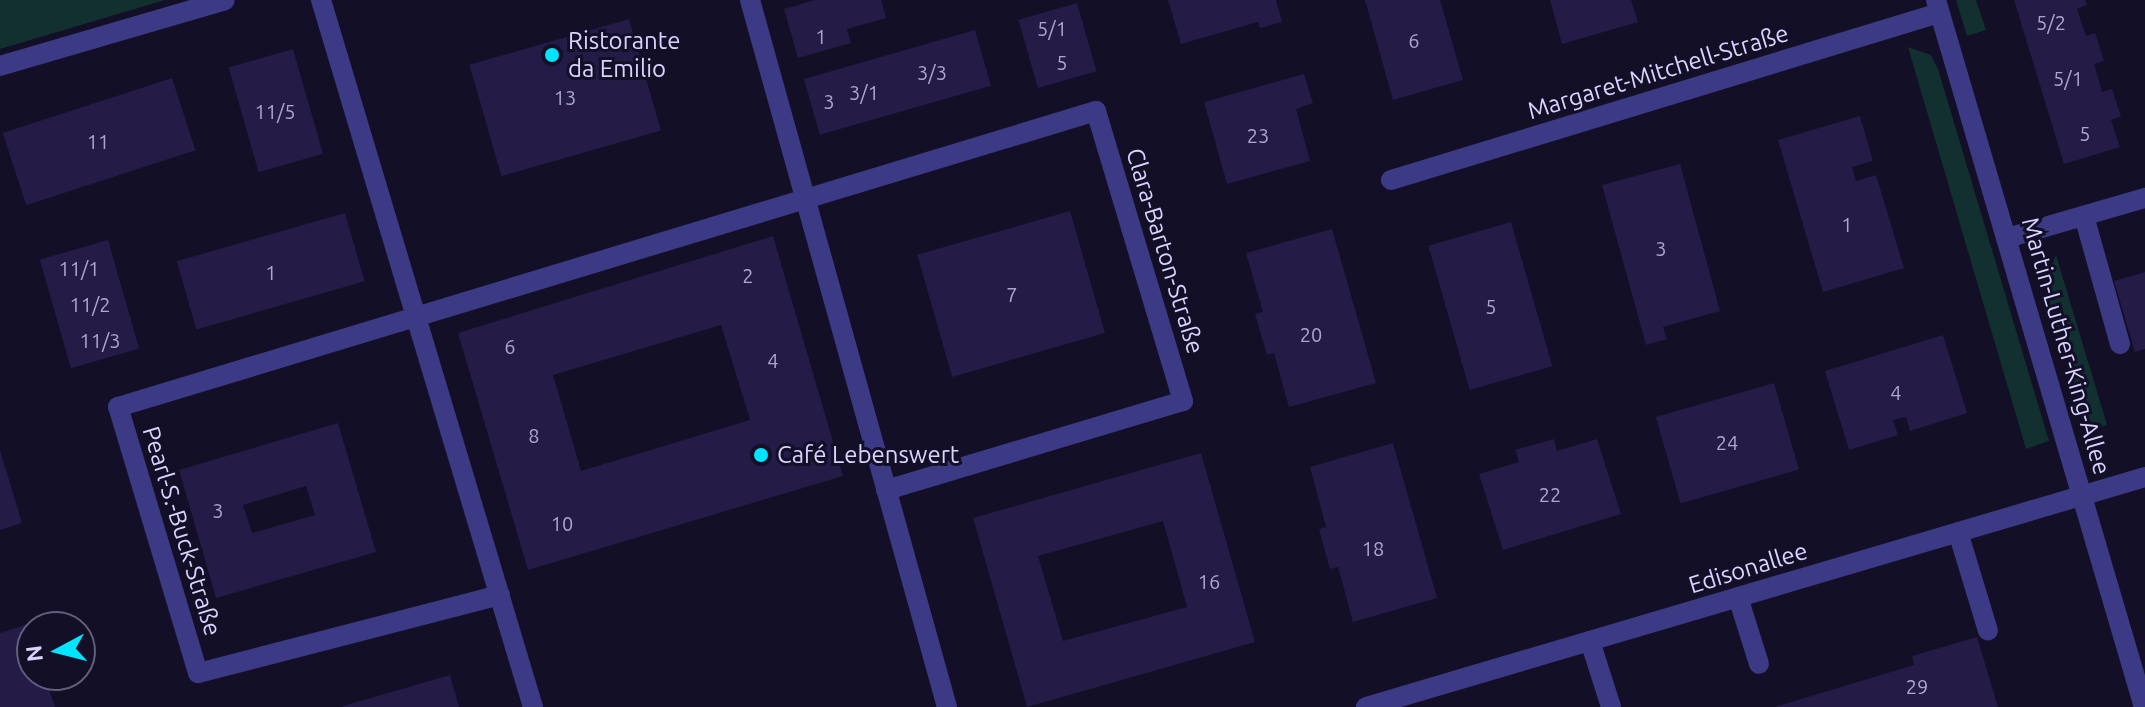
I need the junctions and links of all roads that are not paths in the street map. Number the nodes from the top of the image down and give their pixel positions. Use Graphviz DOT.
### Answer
graph roads {
  1 [pos="225,0"];
  2 [pos="321,0"];
  3 [pos="750,0"];
  4 [pos="1938,6"];
  5 [pos="0,66"];
  6 [pos="1391,180"];
  7 [pos="804,197"];
  8 [pos="2145,198"];
  9 [pos="2084,216"];
  10 [pos="2007,238"];
  11 [pos="419,314"];
  12 [pos="2120,344"];
  13 [pos="2145,477"];
  14 [pos="886,490"];
  15 [pos="2083,496"];
  16 [pos="1958,532"];
  17 [pos="500,595"];
  18 [pos="1738,597"];
  19 [pos="1988,631"];
  20 [pos="1590,641"];
  21 [pos="1759,664"];
  22 [pos="533,707"];
  23 [pos="947,707"];
  24 [pos="1366,707"];
  25 [pos="1611,707"];
  26 [pos="2144,707"];
  1 -- 5 [label="street"];
  2 -- 11 [label="street"];
  3 -- 7 [label="street"];
  4 -- 6 [label="street, Margaret-Mitchell-Straße"];
  4 -- 10 [label="street, Martin-Luther-King-Allee"];
  7 -- 11 [label="street, Pearl-S.-Buck-Straße"];
  7 -- 14 [label="street"];
  7 -- 14 [label="street, Clara-Barton-Straße"];
  8 -- 9 [label="street"];
  9 -- 10 [label="street"];
  9 -- 12 [label="street"];
  10 -- 15 [label="street, Martin-Luther-King-Allee"];
  11 -- 17 [label="street"];
  11 -- 17 [label="street, Pearl-S.-Buck-Straße"];
  13 -- 15 [label="street, Edisonallee"];
  14 -- 23 [label="street"];
  15 -- 16 [label="street, Edisonallee"];
  15 -- 26 [label="street, Martin-Luther-King-Allee"];
  16 -- 18 [label="street, Edisonallee"];
  16 -- 19 [label="street"];
  17 -- 22 [label="street"];
  18 -- 20 [label="street, Edisonallee"];
  18 -- 21 [label="street"];
  20 -- 24 [label="street, Edisonallee"];
  20 -- 25 [label="street"];
}
